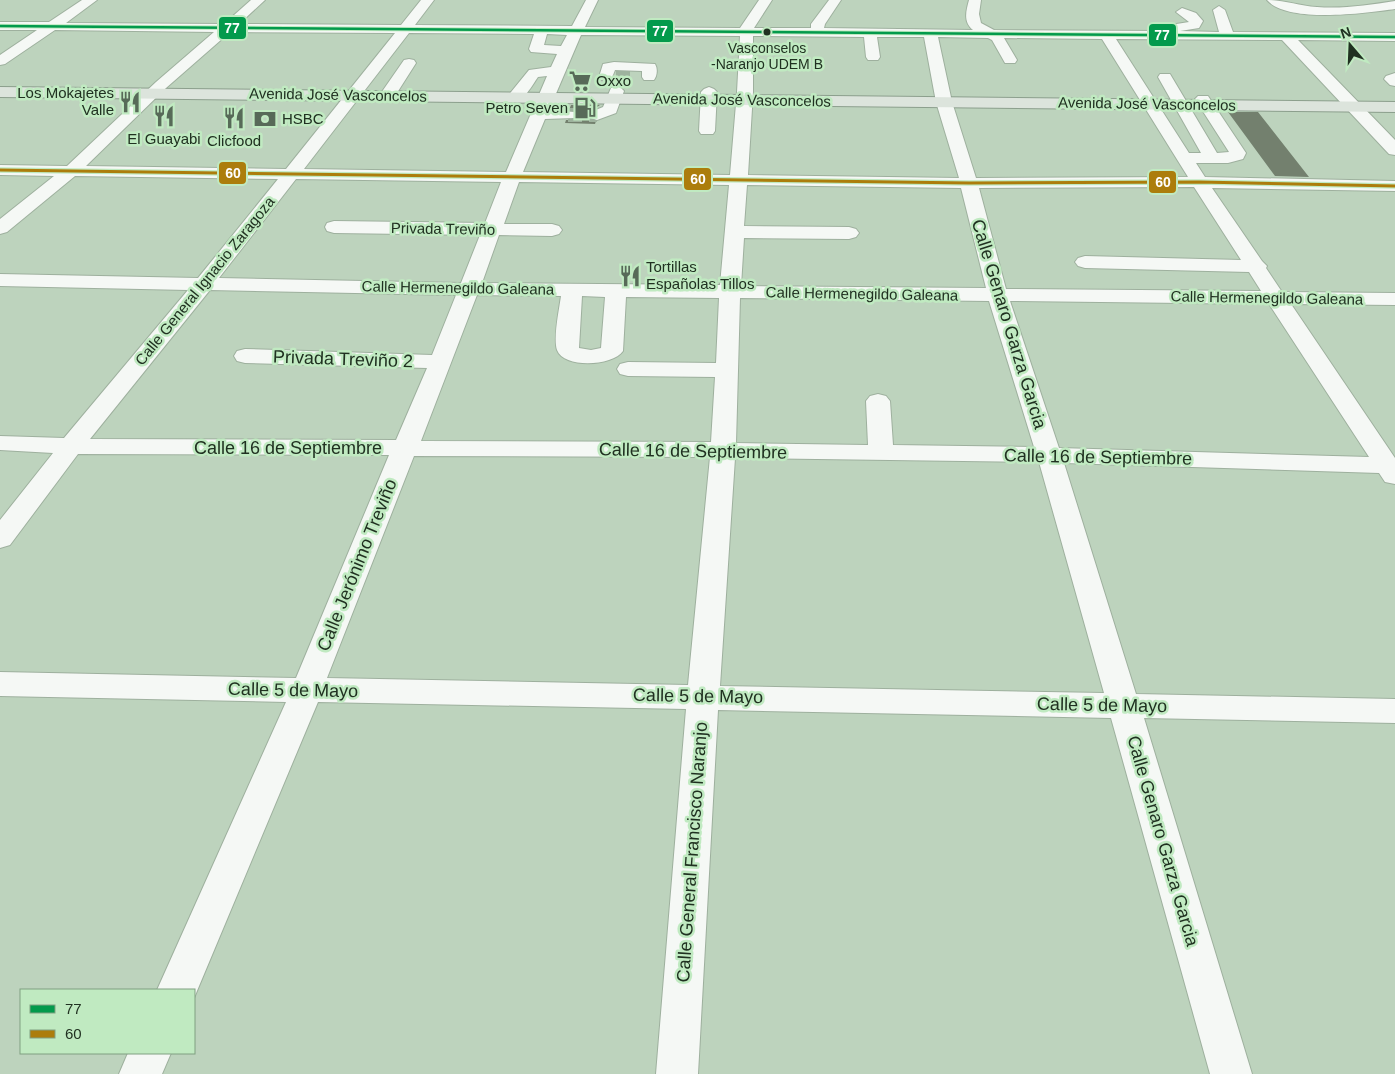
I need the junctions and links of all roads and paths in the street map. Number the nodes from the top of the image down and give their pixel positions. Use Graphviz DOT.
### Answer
graph roads {
  1 [pos="90,0"];
  2 [pos="258,0"];
  3 [pos="428,0"];
  4 [pos="592,0"];
  5 [pos="766,0"];
  6 [pos="835,0"];
  7 [pos="975,0"];
  8 [pos="1273,0"];
  9 [pos="1395,5"];
  10 [pos="1218,10"];
  11 [pos="1182,12"];
  12 [pos="1011,24"];
  13 [pos="0,26"];
  14 [pos="49,27"];
  15 [pos="227,28"];
  16 [pos="405,29"];
  17 [pos="542,29"];
  18 [pos="576,29"];
  19 [pos="748,31"];
  20 [pos="817,31"];
  21 [pos="1052,31"];
  22 [pos="870,32"];
  23 [pos="1171,32"];
  24 [pos="930,33"];
  25 [pos="990,33"];
  26 [pos="1107,35"];
  27 [pos="1227,35"];
  28 [pos="1286,36"];
  29 [pos="1395,37"];
  30 [pos="566,50"];
  31 [pos="874,57"];
  32 [pos="1010,60"];
  33 [pos="0,61"];
  34 [pos="409,63"];
  35 [pos="558,72"];
  36 [pos="1165,77"];
  37 [pos="318,83"];
  38 [pos="0,84"];
  39 [pos="644,86"];
  40 [pos="158,89"];
  41 [pos="608,89"];
  42 [pos="0,92"];
  43 [pos="356,92"];
  44 [pos="390,92"];
  45 [pos="709,96"];
  46 [pos="745,96"];
  47 [pos="943,98"];
  48 [pos="1395,100"];
  49 [pos="302,101"];
  50 [pos="547,101"];
  51 [pos="1147,101"];
  52 [pos="1349,103"];
  53 [pos="1182,106"];
  54 [pos="1208,107"];
  55 [pos="1395,107"];
  56 [pos="597,115"];
  57 [pos="707,130"];
  58 [pos="1395,150"];
  59 [pos="1184,158"];
  60 [pos="1212,158"];
  61 [pos="0,170"];
  62 [pos="71,171"];
  63 [pos="289,174"];
  64 [pos="512,177"];
  65 [pos="740,179"];
  66 [pos="1199,182"];
  67 [pos="969,183"];
  68 [pos="1395,186"];
  69 [pos="334,227"];
  70 [pos="0,228"];
  71 [pos="492,230"];
  72 [pos="552,230"];
  73 [pos="736,232"];
  74 [pos="849,233"];
  75 [pos="1085,262"];
  76 [pos="1257,266"];
  77 [pos="0,280"];
  78 [pos="204,284"];
  79 [pos="470,288"];
  80 [pos="572,289"];
  81 [pos="616,290"];
  82 [pos="730,292"];
  83 [pos="998,296"];
  84 [pos="1276,298"];
  85 [pos="1395,300"];
  86 [pos="246,356"];
  87 [pos="441,362"];
  88 [pos="628,369"];
  89 [pos="726,370"];
  90 [pos="878,401"];
  91 [pos="0,443"];
  92 [pos="72,446"];
  93 [pos="405,449"];
  94 [pos="723,450"];
  95 [pos="881,453"];
  96 [pos="1049,455"];
  97 [pos="1391,471"];
  98 [pos="0,539"];
  99 [pos="0,684"];
  100 [pos="307,690"];
  101 [pos="703,696"];
  102 [pos="1124,706"];
  103 [pos="1395,711"];
  104 [pos="177,989"];
  105 [pos="150,1054"];
  106 [pos="140,1074"];
  107 [pos="677,1074"];
  108 [pos="1231,1074"];
  1 -- 14 [label="street"];
  2 -- 15 [label="street"];
  3 -- 16 [label="street, Calle General Ignacio Zaragoza"];
  4 -- 18 [label="street, Calle Jerónimo Treviño"];
  5 -- 19 [label="street"];
  6 -- 20 [label="street"];
  7 -- 25 [label="street"];
  8 -- 9 [label="street"];
  10 -- 27 [label="street"];
  11 -- 23 [label="street"];
  12 -- 21 [label="street"];
  13 -- 14 [label="street"];
  14 -- 15 [label="street"];
  14 -- 33 [label="street"];
  15 -- 16 [label="street"];
  15 -- 40 [label="street"];
  16 -- 17 [label="street"];
  16 -- 43 [label="street, Calle General Ignacio Zaragoza"];
  17 -- 18 [label="street"];
  17 -- 30 [label="street"];
  18 -- 19 [label="street"];
  18 -- 30 [label="street, Calle Jerónimo Treviño"];
  19 -- 20 [label="street"];
  19 -- 46 [label="street, Calle General Francisco Naranjo"];
  20 -- 22 [label="street"];
  21 -- 23 [label="street"];
  21 -- 25 [label="street"];
  21 -- 26 [label="street"];
  22 -- 24 [label="street"];
  22 -- 31 [label="street"];
  23 -- 26 [label="street"];
  23 -- 27 [label="street"];
  24 -- 25 [label="street"];
  24 -- 47 [label="street, Calle Genaro Garza Garcia"];
  25 -- 32 [label="street"];
  26 -- 51 [label="street"];
  27 -- 28 [label="street"];
  28 -- 29 [label="street"];
  28 -- 52 [label="street"];
  30 -- 35 [label="street, Calle Jerónimo Treviño"];
  34 -- 44 [label="street"];
  35 -- 50 [label="street, Calle Jerónimo Treviño"];
  35 -- 50 [label="street"];
  36 -- 53 [label="street"];
  37 -- 49 [label="path, bridge"];
  38 -- 40 [label="main road, Avenida José Vasconcelos"];
  39 -- 41 [label="main road, Avenida José Vasconcelos"];
  39 -- 41 [label="street"];
  39 -- 45 [label="main road, Avenida José Vasconcelos"];
  40 -- 42 [label="main road, Avenida José Vasconcelos"];
  40 -- 43 [label="main road, Avenida José Vasconcelos"];
  40 -- 62 [label="street"];
  41 -- 50 [label="main road, Avenida José Vasconcelos"];
  41 -- 56 [label="street"];
  43 -- 44 [label="main road, Avenida José Vasconcelos"];
  43 -- 63 [label="street, Calle General Ignacio Zaragoza"];
  44 -- 50 [label="main road, Avenida José Vasconcelos"];
  45 -- 46 [label="main road, Avenida José Vasconcelos"];
  45 -- 57 [label="street"];
  46 -- 47 [label="main road, Avenida José Vasconcelos"];
  46 -- 65 [label="street, Calle General Francisco Naranjo"];
  47 -- 51 [label="main road, Avenida José Vasconcelos"];
  47 -- 67 [label="street, Calle Genaro Garza Garcia"];
  48 -- 52 [label="main road, Avenida José Vasconcelos"];
  50 -- 64 [label="street, Calle Jerónimo Treviño"];
  51 -- 53 [label="main road, Avenida José Vasconcelos"];
  51 -- 59 [label="street"];
  52 -- 54 [label="main road, Avenida José Vasconcelos"];
  52 -- 55 [label="main road, Avenida José Vasconcelos"];
  52 -- 58 [label="street"];
  53 -- 54 [label="street"];
  53 -- 54 [label="main road, Avenida José Vasconcelos"];
  53 -- 60 [label="street"];
  54 -- 60 [label="street"];
  59 -- 60 [label="street"];
  59 -- 66 [label="street"];
  61 -- 62 [label="street"];
  62 -- 63 [label="street"];
  62 -- 70 [label="street"];
  63 -- 64 [label="street"];
  63 -- 78 [label="street, Calle General Ignacio Zaragoza"];
  64 -- 65 [label="street"];
  64 -- 71 [label="street, Calle Jerónimo Treviño"];
  65 -- 67 [label="street"];
  65 -- 73 [label="street, Calle General Francisco Naranjo"];
  66 -- 67 [label="street"];
  66 -- 68 [label="street"];
  66 -- 76 [label="street"];
  67 -- 83 [label="street, Calle Genaro Garza Garcia"];
  69 -- 71 [label="street, Privada Treviño"];
  71 -- 72 [label="street, Privada Treviño"];
  71 -- 79 [label="street, Calle Jerónimo Treviño"];
  73 -- 74 [label="street"];
  73 -- 82 [label="street, Calle General Francisco Naranjo"];
  75 -- 76 [label="street"];
  76 -- 84 [label="street"];
  77 -- 78 [label="street, Calle Hermenegildo Galeana"];
  78 -- 79 [label="street, Calle Hermenegildo Galeana"];
  78 -- 92 [label="street, Calle General Ignacio Zaragoza"];
  79 -- 80 [label="street, Calle Hermenegildo Galeana"];
  79 -- 87 [label="street, Calle Jerónimo Treviño"];
  80 -- 81 [label="street, Calle Hermenegildo Galeana"];
  80 -- 81 [label="street"];
  81 -- 82 [label="street, Calle Hermenegildo Galeana"];
  82 -- 83 [label="street, Calle Hermenegildo Galeana"];
  82 -- 89 [label="street, Calle General Francisco Naranjo"];
  83 -- 84 [label="street, Calle Hermenegildo Galeana"];
  83 -- 96 [label="street, Calle Genaro Garza Garcia"];
  84 -- 85 [label="street, Calle Hermenegildo Galeana"];
  84 -- 97 [label="street"];
  86 -- 87 [label="street, Privada Treviño 2"];
  87 -- 93 [label="street, Calle Jerónimo Treviño"];
  88 -- 89 [label="street"];
  89 -- 94 [label="street, Calle General Francisco Naranjo"];
  90 -- 95 [label="street"];
  91 -- 92 [label="street, Calle 16 de Septiembre"];
  92 -- 93 [label="street, Calle 16 de Septiembre"];
  92 -- 98 [label="street, Calle General Ignacio Zaragoza"];
  93 -- 94 [label="street, Calle 16 de Septiembre"];
  93 -- 100 [label="street, Calle Jerónimo Treviño"];
  94 -- 95 [label="street, Calle 16 de Septiembre"];
  94 -- 101 [label="street, Calle General Francisco Naranjo"];
  95 -- 96 [label="street, Calle 16 de Septiembre"];
  96 -- 97 [label="street, Calle 16 de Septiembre"];
  96 -- 102 [label="street, Calle Genaro Garza Garcia"];
  99 -- 100 [label="street, Calle 5 de Mayo"];
  100 -- 101 [label="street, Calle 5 de Mayo"];
  100 -- 104 [label="street, Calle Jerónimo Treviño"];
  101 -- 102 [label="street, Calle 5 de Mayo"];
  101 -- 107 [label="street, Calle General Francisco Naranjo"];
  102 -- 103 [label="street, Calle 5 de Mayo"];
  102 -- 108 [label="street, Calle Genaro Garza Garcia"];
  105 -- 106 [label="street"];
}
